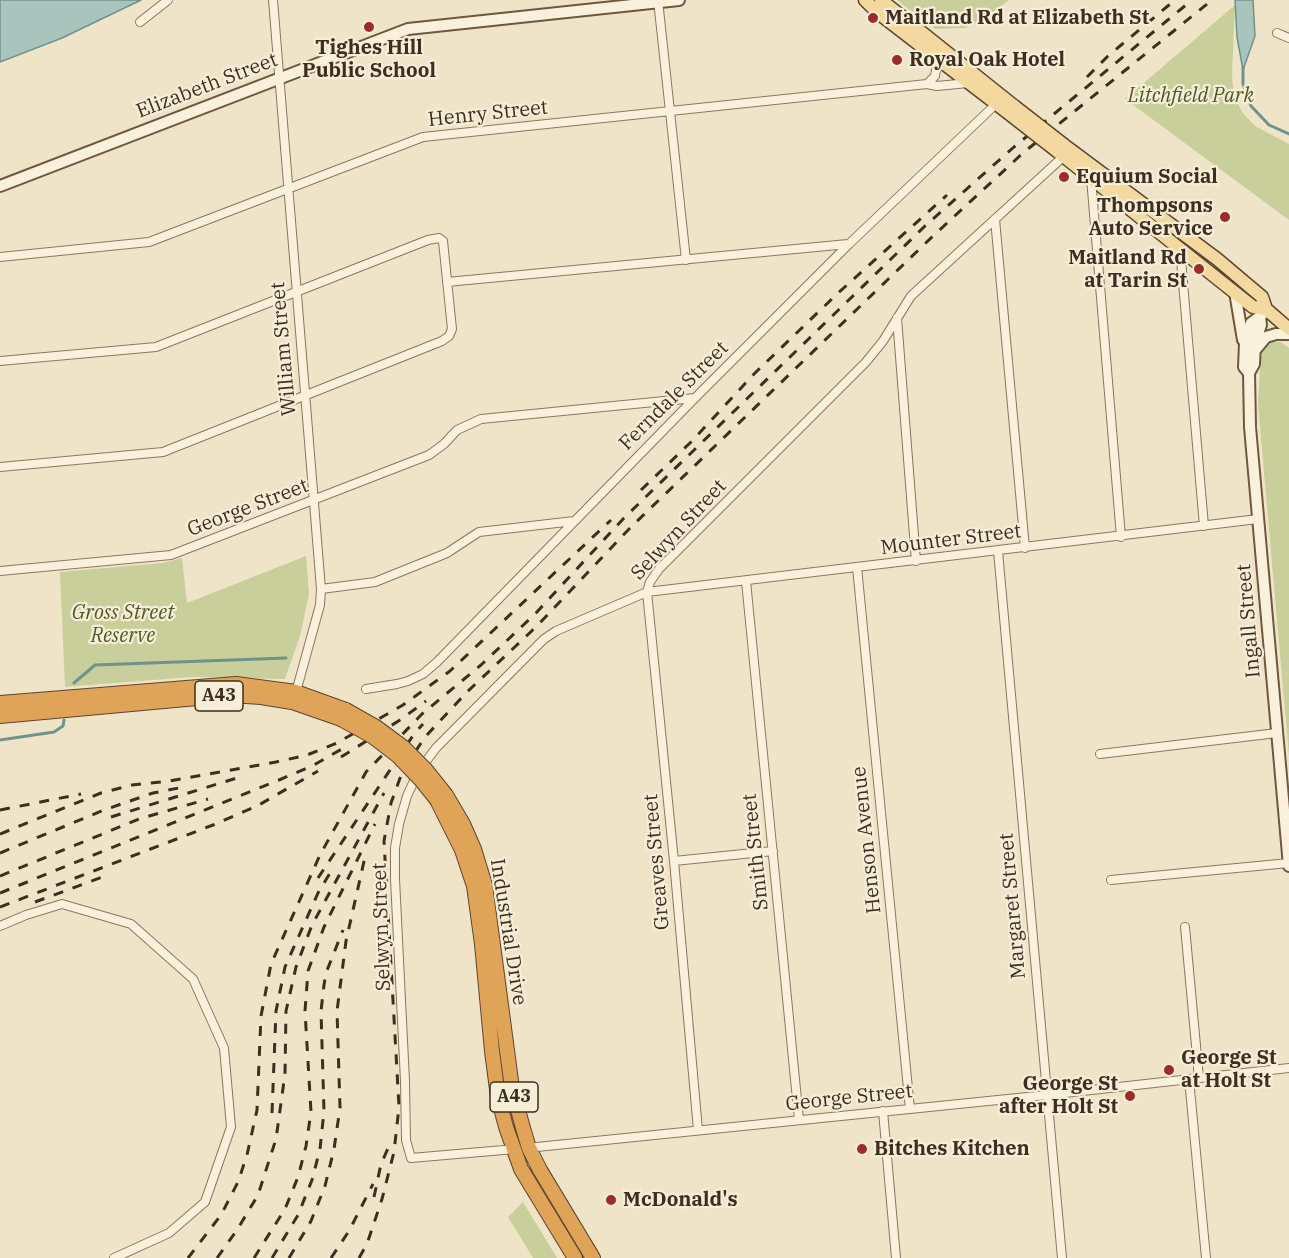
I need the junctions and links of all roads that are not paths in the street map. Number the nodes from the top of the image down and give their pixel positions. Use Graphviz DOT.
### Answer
graph roads {
  1 [pos="168,0"];
  2 [pos="273,0"];
  3 [pos="679,0"];
  4 [pos="864,0"];
  5 [pos="881,0"];
  6 [pos="658,1"];
  7 [pos="140,22"];
  8 [pos="1277,33"];
  9 [pos="1289,38"];
  10 [pos="938,59"];
  11 [pos="278,78"];
  12 [pos="970,83"];
  13 [pos="927,84"];
  14 [pos="996,104"];
  15 [pos="1011,109"];
  16 [pos="671,111"];
  17 [pos="1062,151"];
  18 [pos="1091,178"];
  19 [pos="0,186"];
  20 [pos="287,189"];
  21 [pos="995,219"];
  22 [pos="849,244"];
  23 [pos="1180,248"];
  24 [pos="0,257"];
  25 [pos="686,260"];
  26 [pos="447,282"];
  27 [pos="296,292"];
  28 [pos="1235,292"];
  29 [pos="1263,313"];
  30 [pos="897,316"];
  31 [pos="1289,328"];
  32 [pos="1289,334"];
  33 [pos="1245,343"];
  34 [pos="1255,352"];
  35 [pos="0,361"];
  36 [pos="1249,373"];
  37 [pos="305,395"];
  38 [pos="695,398"];
  39 [pos="0,467"];
  40 [pos="315,500"];
  41 [pos="1258,519"];
  42 [pos="574,521"];
  43 [pos="1204,526"];
  44 [pos="1122,537"];
  45 [pos="1025,548"];
  46 [pos="998,551"];
  47 [pos="916,561"];
  48 [pos="857,567"];
  49 [pos="0,571"];
  50 [pos="746,581"];
  51 [pos="321,590"];
  52 [pos="647,592"];
  53 [pos="366,689"];
  54 [pos="296,692"];
  55 [pos="0,703"];
  56 [pos="343,714"];
  57 [pos="0,716"];
  58 [pos="1277,733"];
  59 [pos="1100,754"];
  60 [pos="442,797"];
  61 [pos="773,851"];
  62 [pos="674,861"];
  63 [pos="1289,865"];
  64 [pos="1111,880"];
  65 [pos="0,926"];
  66 [pos="1185,927"];
  67 [pos="1289,1068"];
  68 [pos="1198,1078"];
  69 [pos="1189,1079"];
  70 [pos="1047,1095"];
  71 [pos="910,1108"];
  72 [pos="883,1111"];
  73 [pos="799,1120"];
  74 [pos="698,1130"];
  75 [pos="529,1148"];
  76 [pos="513,1149"];
  77 [pos="411,1158"];
  78 [pos="114,1258"];
  79 [pos="575,1258"];
  80 [pos="593,1258"];
  81 [pos="896,1258"];
  82 [pos="1062,1258"];
  83 [pos="1206,1258"];
  1 -- 7 [label="street"];
  2 -- 11 [label="street, William Street"];
  3 -- 6 [label="main road, Elizabeth Street"];
  4 -- 10 [label="main road"];
  5 -- 15 [label="main road"];
  6 -- 11 [label="main road, Elizabeth Street"];
  6 -- 16 [label="street"];
  8 -- 9 [label="street"];
  10 -- 12 [label="main road"];
  10 -- 13 [label="street"];
  11 -- 19 [label="main road, Elizabeth Street"];
  11 -- 20 [label="street, William Street"];
  12 -- 13 [label="street, Henry Street"];
  12 -- 14 [label="main road"];
  13 -- 16 [label="street, Henry Street"];
  14 -- 15 [label="main road"];
  14 -- 22 [label="street, Ferndale Street"];
  15 -- 17 [label="main road, bridge"];
  16 -- 20 [label="street, Henry Street"];
  16 -- 25 [label="street"];
  17 -- 18 [label="main road"];
  17 -- 21 [label="street, Selwyn Street"];
  17 -- 29 [label="main road"];
  18 -- 23 [label="main road"];
  18 -- 44 [label="street"];
  20 -- 24 [label="street, Henry Street"];
  20 -- 27 [label="street, William Street"];
  21 -- 30 [label="street, Selwyn Street"];
  21 -- 45 [label="street"];
  22 -- 25 [label="street"];
  22 -- 38 [label="street, Ferndale Street"];
  23 -- 28 [label="main road"];
  23 -- 43 [label="street"];
  25 -- 26 [label="street"];
  26 -- 27 [label="street"];
  26 -- 37 [label="street"];
  27 -- 35 [label="street"];
  27 -- 37 [label="street, William Street"];
  28 -- 29 [label="main road"];
  28 -- 33 [label="main road, Ingall Street"];
  29 -- 31 [label="main road"];
  29 -- 33 [label="main road"];
  29 -- 34 [label="main road, Ingall Street"];
  30 -- 47 [label="street"];
  30 -- 52 [label="street, Selwyn Street"];
  32 -- 34 [label="main road"];
  33 -- 36 [label="main road, Ingall Street"];
  34 -- 36 [label="main road, Ingall Street"];
  36 -- 41 [label="main road, Ingall Street"];
  37 -- 39 [label="street"];
  37 -- 40 [label="street, William Street"];
  38 -- 40 [label="street, George Street"];
  38 -- 42 [label="street, Ferndale Street"];
  40 -- 49 [label="street, George Street"];
  40 -- 51 [label="street, William Street"];
  41 -- 43 [label="street, Mounter Street"];
  41 -- 58 [label="main road, Ingall Street"];
  42 -- 51 [label="street"];
  42 -- 53 [label="street, Ferndale Street"];
  43 -- 44 [label="street, Mounter Street"];
  44 -- 45 [label="street, Mounter Street"];
  45 -- 46 [label="street, Mounter Street"];
  46 -- 47 [label="street, Mounter Street"];
  46 -- 70 [label="street, Margaret Street"];
  47 -- 48 [label="street, Mounter Street"];
  48 -- 50 [label="street, Mounter Street"];
  48 -- 71 [label="street, Henson Avenue"];
  50 -- 52 [label="street, Mounter Street"];
  50 -- 61 [label="street, Smith Street"];
  51 -- 54 [label="street, William Street"];
  52 -- 62 [label="street, Greaves Street"];
  52 -- 77 [label="street, Selwyn Street"];
  54 -- 55 [label="highway, Industrial Drive / A43"];
  54 -- 56 [label="highway, Industrial Drive / A43"];
  56 -- 57 [label="highway, Industrial Drive / A43"];
  56 -- 60 [label="highway, Industrial Drive / A43, bridge"];
  58 -- 59 [label="street"];
  58 -- 63 [label="main road, Ingall Street"];
  60 -- 75 [label="highway, Industrial Drive / A43"];
  60 -- 76 [label="highway, Industrial Drive / A43"];
  61 -- 62 [label="street"];
  61 -- 73 [label="street, Smith Street"];
  62 -- 74 [label="street, Greaves Street"];
  63 -- 64 [label="street"];
  65 -- 78 [label="street"];
  66 -- 68 [label="street"];
  67 -- 68 [label="street, George Street"];
  68 -- 69 [label="street, George Street"];
  69 -- 70 [label="street, George Street"];
  69 -- 83 [label="street"];
  70 -- 71 [label="street, George Street"];
  70 -- 82 [label="street, Margaret Street"];
  71 -- 72 [label="street, George Street"];
  72 -- 73 [label="street, George Street"];
  72 -- 81 [label="street"];
  73 -- 74 [label="street, George Street"];
  74 -- 75 [label="street, George Street"];
  75 -- 76 [label="street, George Street"];
  75 -- 80 [label="highway, Industrial Drive / A43"];
  76 -- 77 [label="street, George Street"];
  76 -- 79 [label="highway, Industrial Drive / A43"];
}
